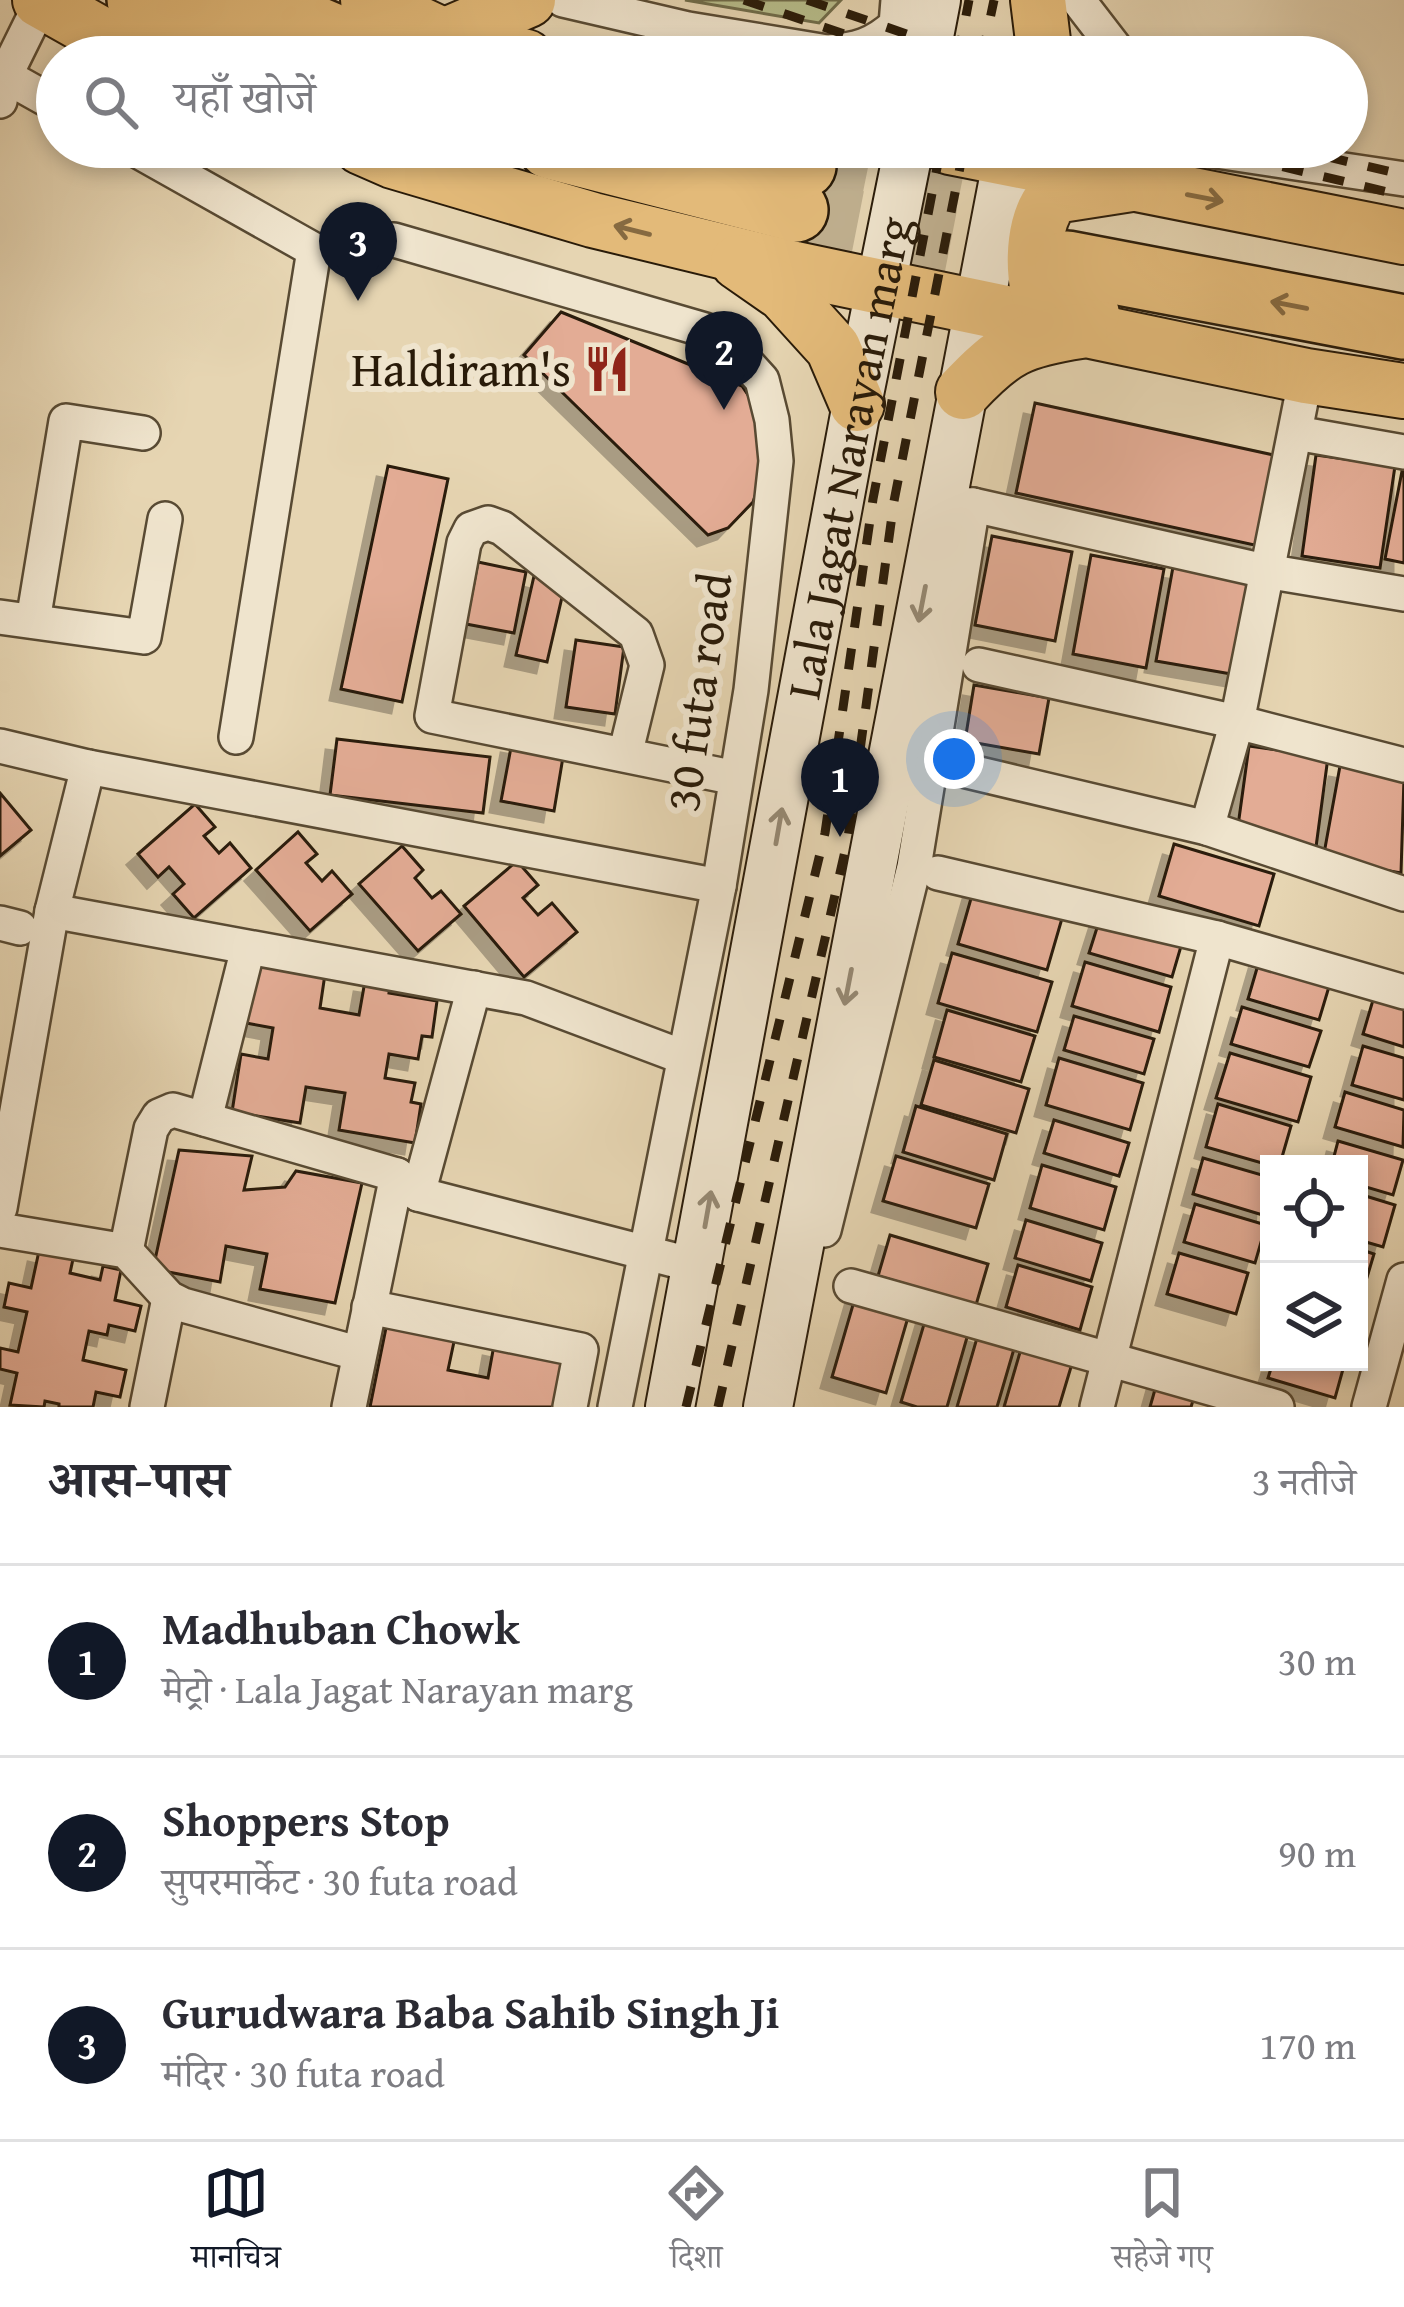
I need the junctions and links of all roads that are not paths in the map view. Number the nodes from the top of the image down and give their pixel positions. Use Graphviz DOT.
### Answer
graph roads {
  1 [pos="40,0"];
  2 [pos="139,0"];
  3 [pos="248,0"];
  4 [pos="368,0"];
  5 [pos="528,0"];
  6 [pos="563,0"];
  7 [pos="898,0"];
  8 [pos="936,0"];
  9 [pos="1038,0"];
  10 [pos="1078,0"];
  11 [pos="104,36"];
  12 [pos="227,36"];
  13 [pos="333,36"];
  14 [pos="444,36"];
  15 [pos="730,36"];
  16 [pos="884,36"];
  17 [pos="930,36"];
  18 [pos="1031,36"];
  19 [pos="1042,36"];
  20 [pos="1106,36"];
  21 [pos="2,83"];
  22 [pos="36,97"];
  23 [pos="168,168"];
  24 [pos="417,168"];
  25 [pos="678,168"];
  26 [pos="762,168"];
  27 [pos="905,168"];
  28 [pos="1006,168"];
  29 [pos="1107,168"];
  30 [pos="1124,168"];
  31 [pos="1330,168"];
  32 [pos="1404,179"];
  33 [pos="1404,237"];
  34 [pos="394,240"];
  35 [pos="725,252"];
  36 [pos="1404,282"];
  37 [pos="881,286"];
  38 [pos="980,304"];
  39 [pos="1404,326"];
  40 [pos="1083,330"];
  41 [pos="1404,375"];
  42 [pos="1306,376"];
  43 [pos="1404,391"];
  44 [pos="962,392"];
  45 [pos="857,404"];
  46 [pos="143,433"];
  47 [pos="1296,434"];
  48 [pos="1404,452"];
  49 [pos="957,504"];
  50 [pos="165,519"];
  51 [pos="1265,571"];
  52 [pos="1404,593"];
  53 [pos="16,619"];
  54 [pos="980,665"];
  55 [pos="1237,722"];
  56 [pos="236,737"];
  57 [pos="0,746"];
  58 [pos="625,755"];
  59 [pos="1404,765"];
  60 [pos="88,767"];
  61 [pos="950,767"];
  62 [pos="736,778"];
  63 [pos="1207,828"];
  64 [pos="938,873"];
  65 [pos="719,886"];
  66 [pos="1404,894"];
  67 [pos="52,910"];
  68 [pos="1217,938"];
  69 [pos="248,948"];
  70 [pos="474,988"];
  71 [pos="1404,992"];
  72 [pos="682,1058"];
  73 [pos="205,1119"];
  74 [pos="407,1184"];
  75 [pos="0,1208"];
  76 [pos="0,1230"];
  77 [pos="127,1250"];
  78 [pos="645,1255"];
  79 [pos="697,1266"];
  80 [pos="1404,1280"];
  81 [pos="851,1286"];
  82 [pos="169,1298"];
  83 [pos="369,1307"];
  84 [pos="357,1353"];
  85 [pos="1109,1357"];
  86 [pos="147,1407"];
  87 [pos="349,1407"];
  88 [pos="570,1407"];
  89 [pos="615,1407"];
  90 [pos="670,1407"];
  91 [pos="768,1407"];
  92 [pos="781,1407"];
  93 [pos="1096,1407"];
  94 [pos="1276,1407"];
  95 [pos="1369,1407"];
  1 -- 11 [label="main road"];
  1 -- 21 [label="street"];
  2 -- 12 [label="highway"];
  3 -- 13 [label="highway"];
  4 -- 14 [label="main road"];
  5 -- 14 [label="main road"];
  6 -- 15 [label="street"];
  7 -- 16 [label="street"];
  8 -- 17 [label="main road"];
  9 -- 18 [label="main road"];
  9 -- 19 [label="main road"];
  10 -- 20 [label="street"];
  21 -- 22 [label="street"];
  23 -- 56 [label="street"];
  35 -- 24 [label="main road, one-way"];
  25 -- 26 [label="highway"];
  27 -- 37 [label="main road, Lala Jagat Narayan marg"];
  28 -- 38 [label="main road, Lala Jagat Narayan marg"];
  29 -- 41 [label="main road"];
  30 -- 33 [label="main road, one-way"];
  31 -- 32 [label="street"];
  34 -- 62 [label="street, 30 futa road"];
  35 -- 37 [label="main road"];
  35 -- 45 [label="main road"];
  39 -- 36 [label="highway, one-way"];
  37 -- 38 [label="main road"];
  37 -- 45 [label="main road, Lala Jagat Narayan marg"];
  38 -- 40 [label="main road"];
  38 -- 44 [label="main road, Lala Jagat Narayan marg"];
  40 -- 42 [label="main road"];
  40 -- 44 [label="main road"];
  42 -- 43 [label="main road"];
  42 -- 47 [label="street"];
  44 -- 49 [label="main road, Lala Jagat Narayan marg"];
  79 -- 45 [label="main road, Lala Jagat Narayan marg, one-way"];
  46 -- 53 [label="street"];
  47 -- 48 [label="street"];
  47 -- 51 [label="street"];
  49 -- 51 [label="street"];
  49 -- 91 [label="main road, Lala Jagat Narayan marg, one-way"];
  49 -- 92 [label="street"];
  50 -- 53 [label="street"];
  51 -- 52 [label="street"];
  51 -- 55 [label="street"];
  54 -- 55 [label="street"];
  55 -- 59 [label="street"];
  55 -- 63 [label="street"];
  57 -- 60 [label="street"];
  58 -- 58 [label="street"];
  58 -- 62 [label="street"];
  60 -- 65 [label="street"];
  60 -- 67 [label="street"];
  61 -- 63 [label="street"];
  62 -- 65 [label="street, 30 futa road"];
  63 -- 66 [label="street"];
  64 -- 68 [label="street"];
  65 -- 72 [label="street, 30 futa road"];
  67 -- 69 [label="street"];
  67 -- 75 [label="street"];
  68 -- 71 [label="street"];
  68 -- 85 [label="street"];
  69 -- 70 [label="street"];
  69 -- 73 [label="street"];
  70 -- 72 [label="street"];
  70 -- 74 [label="street"];
  72 -- 78 [label="street, 30 futa road"];
  73 -- 74 [label="street"];
  73 -- 77 [label="street"];
  74 -- 78 [label="street"];
  74 -- 83 [label="street"];
  76 -- 77 [label="street"];
  77 -- 82 [label="street"];
  78 -- 79 [label="street"];
  78 -- 89 [label="street, 30 futa road"];
  79 -- 90 [label="main road, Lala Jagat Narayan marg"];
  80 -- 95 [label="street"];
  81 -- 85 [label="street"];
  82 -- 84 [label="street"];
  82 -- 86 [label="street"];
  83 -- 84 [label="street"];
  83 -- 88 [label="street"];
  84 -- 87 [label="street"];
  85 -- 93 [label="street"];
  85 -- 94 [label="street"];
}
